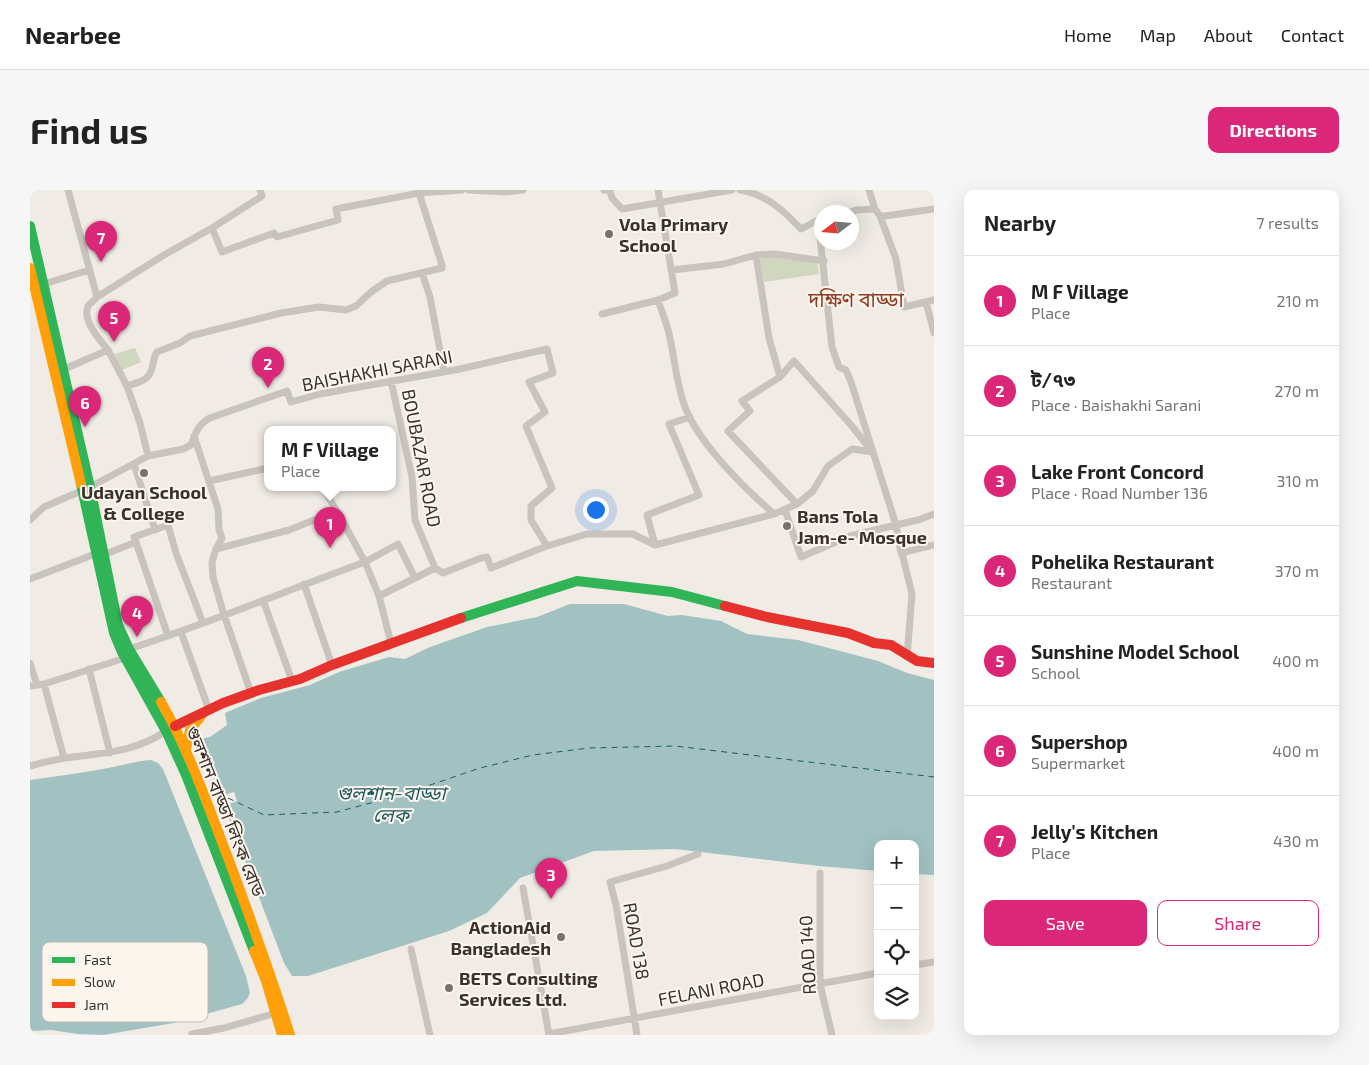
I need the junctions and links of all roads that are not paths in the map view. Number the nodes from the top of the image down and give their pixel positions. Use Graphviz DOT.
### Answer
graph roads {
  1 [pos="68,190"];
  2 [pos="260,190"];
  3 [pos="462,190"];
  4 [pos="469,190"];
  5 [pos="523,190"];
  6 [pos="608,190"];
  7 [pos="658,190"];
  8 [pos="732,190"];
  9 [pos="740,190"];
  10 [pos="869,190"];
  11 [pos="419,193"];
  12 [pos="661,202"];
  13 [pos="875,209"];
  14 [pos="934,209"];
  15 [pos="859,210"];
  16 [pos="880,216"];
  17 [pos="814,222"];
  18 [pos="30,226"];
  19 [pos="212,228"];
  20 [pos="823,250"];
  21 [pos="756,256"];
  22 [pos="824,261"];
  23 [pos="30,268"];
  24 [pos="89,270"];
  25 [pos="672,270"];
  26 [pos="422,273"];
  27 [pos="36,287"];
  28 [pos="97,297"];
  29 [pos="658,300"];
  30 [pos="934,300"];
  31 [pos="926,302"];
  32 [pos="602,314"];
  33 [pos="934,333"];
  34 [pos="108,350"];
  35 [pos="62,370"];
  36 [pos="444,372"];
  37 [pos="780,377"];
  38 [pos="391,381"];
  39 [pos="127,386"];
  40 [pos="690,417"];
  41 [pos="194,436"];
  42 [pos="873,452"];
  43 [pos="148,456"];
  44 [pos="134,464"];
  45 [pos="264,469"];
  46 [pos="209,481"];
  47 [pos="86,489"];
  48 [pos="324,491"];
  49 [pos="798,504"];
  50 [pos="785,510"];
  51 [pos="337,511"];
  52 [pos="774,514"];
  53 [pos="934,514"];
  54 [pos="30,520"];
  55 [pos="896,525"];
  56 [pos="155,530"];
  57 [pos="136,542"];
  58 [pos="655,545"];
  59 [pos="934,545"];
  60 [pos="547,546"];
  61 [pos="216,549"];
  62 [pos="901,553"];
  63 [pos="99,554"];
  64 [pos="365,562"];
  65 [pos="435,568"];
  66 [pos="415,578"];
  67 [pos="30,579"];
  68 [pos="304,584"];
  69 [pos="380,596"];
  70 [pos="263,600"];
  71 [pos="224,615"];
  72 [pos="203,623"];
  73 [pos="181,632"];
  74 [pos="168,636"];
  75 [pos="391,643"];
  76 [pos="125,653"];
  77 [pos="907,657"];
  78 [pos="30,663"];
  79 [pos="934,663"];
  80 [pos="332,665"];
  81 [pos="89,669"];
  82 [pos="292,681"];
  83 [pos="37,685"];
  84 [pos="251,693"];
  85 [pos="207,711"];
  86 [pos="170,728"];
  87 [pos="186,749"];
  88 [pos="110,753"];
  89 [pos="64,758"];
  90 [pos="30,766"];
  91 [pos="698,854"];
  92 [pos="820,873"];
  93 [pos="523,888"];
  94 [pos="411,948"];
  95 [pos="934,962"];
  96 [pos="919,964"];
  97 [pos="874,974"];
  98 [pos="820,984"];
  99 [pos="276,1015"];
  100 [pos="634,1019"];
  101 [pos="192,1034"];
  102 [pos="549,1034"];
  103 [pos="208,1035"];
  104 [pos="282,1035"];
  105 [pos="290,1035"];
  106 [pos="430,1035"];
  107 [pos="637,1035"];
  108 [pos="832,1035"];
  1 -- 24 [label="street"];
  2 -- 19 [label="street"];
  3 -- 11 [label="street"];
  4 -- 5 [label="street"];
  6 -- 12 [label="street"];
  7 -- 12 [label="street"];
  8 -- 12 [label="street"];
  9 -- 17 [label="street"];
  10 -- 13 [label="street"];
  11 -- 19 [label="street"];
  11 -- 26 [label="street"];
  12 -- 25 [label="street"];
  13 -- 15 [label="street"];
  13 -- 16 [label="street"];
  14 -- 16 [label="street"];
  16 -- 31 [label="street"];
  18 -- 27 [label="main road, গুলশান বাড্ডা লিংক রোড"];
  19 -- 28 [label="street"];
  20 -- 22 [label="street"];
  21 -- 22 [label="street"];
  21 -- 25 [label="street"];
  21 -- 37 [label="street"];
  22 -- 42 [label="street"];
  23 -- 27 [label="main road, গুলশান বাড্ডা লিংক রোড"];
  24 -- 27 [label="street"];
  24 -- 28 [label="street"];
  25 -- 29 [label="street"];
  26 -- 36 [label="street"];
  26 -- 39 [label="street"];
  27 -- 35 [label="main road, গুলশান বাড্ডা লিংক রোড"];
  27 -- 47 [label="main road, গুলশান বাড্ডা লিংক রোড"];
  28 -- 34 [label="street"];
  29 -- 32 [label="street"];
  29 -- 40 [label="street"];
  30 -- 31 [label="street"];
  31 -- 33 [label="street"];
  34 -- 35 [label="street"];
  34 -- 39 [label="street"];
  35 -- 47 [label="main road, গুলশান বাড্ডা লিংক রোড"];
  36 -- 38 [label="street, BAISHAKHI SARANI"];
  36 -- 60 [label="street, BAISHAKHI SARANI"];
  37 -- 42 [label="street"];
  37 -- 49 [label="street"];
  38 -- 41 [label="street, BAISHAKHI SARANI"];
  38 -- 65 [label="street, BOUBAZAR ROAD"];
  39 -- 43 [label="street"];
  40 -- 52 [label="street"];
  40 -- 58 [label="street"];
  41 -- 43 [label="street, BAISHAKHI SARANI"];
  41 -- 46 [label="street"];
  42 -- 49 [label="street"];
  42 -- 55 [label="street"];
  43 -- 44 [label="street"];
  44 -- 47 [label="street"];
  44 -- 56 [label="street"];
  45 -- 46 [label="street"];
  46 -- 61 [label="street"];
  47 -- 54 [label="street"];
  47 -- 63 [label="main road, গুলশান বাড্ডা লিংক রোড"];
  48 -- 51 [label="street"];
  49 -- 50 [label="street"];
  50 -- 52 [label="street"];
  50 -- 55 [label="street"];
  51 -- 61 [label="street"];
  51 -- 64 [label="street"];
  52 -- 58 [label="street"];
  53 -- 55 [label="street"];
  55 -- 62 [label="street"];
  56 -- 57 [label="street"];
  56 -- 72 [label="street"];
  57 -- 63 [label="street"];
  57 -- 74 [label="street"];
  58 -- 60 [label="street"];
  59 -- 62 [label="street"];
  60 -- 65 [label="street"];
  61 -- 71 [label="street"];
  62 -- 77 [label="street"];
  63 -- 67 [label="street"];
  63 -- 76 [label="main road, গুলশান বাড্ডা লিংক রোড"];
  64 -- 66 [label="street"];
  64 -- 68 [label="street"];
  64 -- 69 [label="street"];
  65 -- 66 [label="street"];
  66 -- 69 [label="street"];
  68 -- 70 [label="street"];
  68 -- 80 [label="street"];
  69 -- 75 [label="street"];
  70 -- 71 [label="street"];
  70 -- 82 [label="street"];
  71 -- 72 [label="street"];
  71 -- 84 [label="street"];
  72 -- 73 [label="street"];
  73 -- 74 [label="street"];
  73 -- 85 [label="street"];
  74 -- 76 [label="street"];
  75 -- 77 [label="main road"];
  75 -- 80 [label="main road"];
  76 -- 81 [label="street"];
  76 -- 86 [label="main road, গুলশান বাড্ডা লিংক রোড"];
  77 -- 79 [label="main road"];
  78 -- 83 [label="street"];
  80 -- 82 [label="main road"];
  81 -- 83 [label="street"];
  81 -- 88 [label="street"];
  82 -- 84 [label="main road"];
  83 -- 89 [label="street"];
  84 -- 85 [label="main road"];
  85 -- 86 [label="main road"];
  85 -- 87 [label="main road"];
  86 -- 87 [label="main road, গুলশান বাড্ডা লিংক রোড"];
  86 -- 88 [label="street"];
  86 -- 99 [label="main road, গুলশান বাড্ডা লিংক রোড"];
  87 -- 105 [label="main road, গুলশান বাড্ডা লিংক রোড"];
  88 -- 89 [label="street"];
  89 -- 90 [label="street"];
  91 -- 100 [label="street, ROAD 138"];
  92 -- 98 [label="street, ROAD 140"];
  93 -- 102 [label="street"];
  94 -- 106 [label="street"];
  95 -- 96 [label="street"];
  97 -- 98 [label="street, FELANI ROAD"];
  98 -- 100 [label="street, FELANI ROAD"];
  98 -- 108 [label="street, ROAD 140"];
  99 -- 101 [label="street"];
  99 -- 103 [label="street"];
  99 -- 104 [label="main road, গুলশান বাড্ডা লিংক রোড"];
  100 -- 102 [label="street, FELANI ROAD"];
  100 -- 107 [label="street, ROAD 138"];
}
